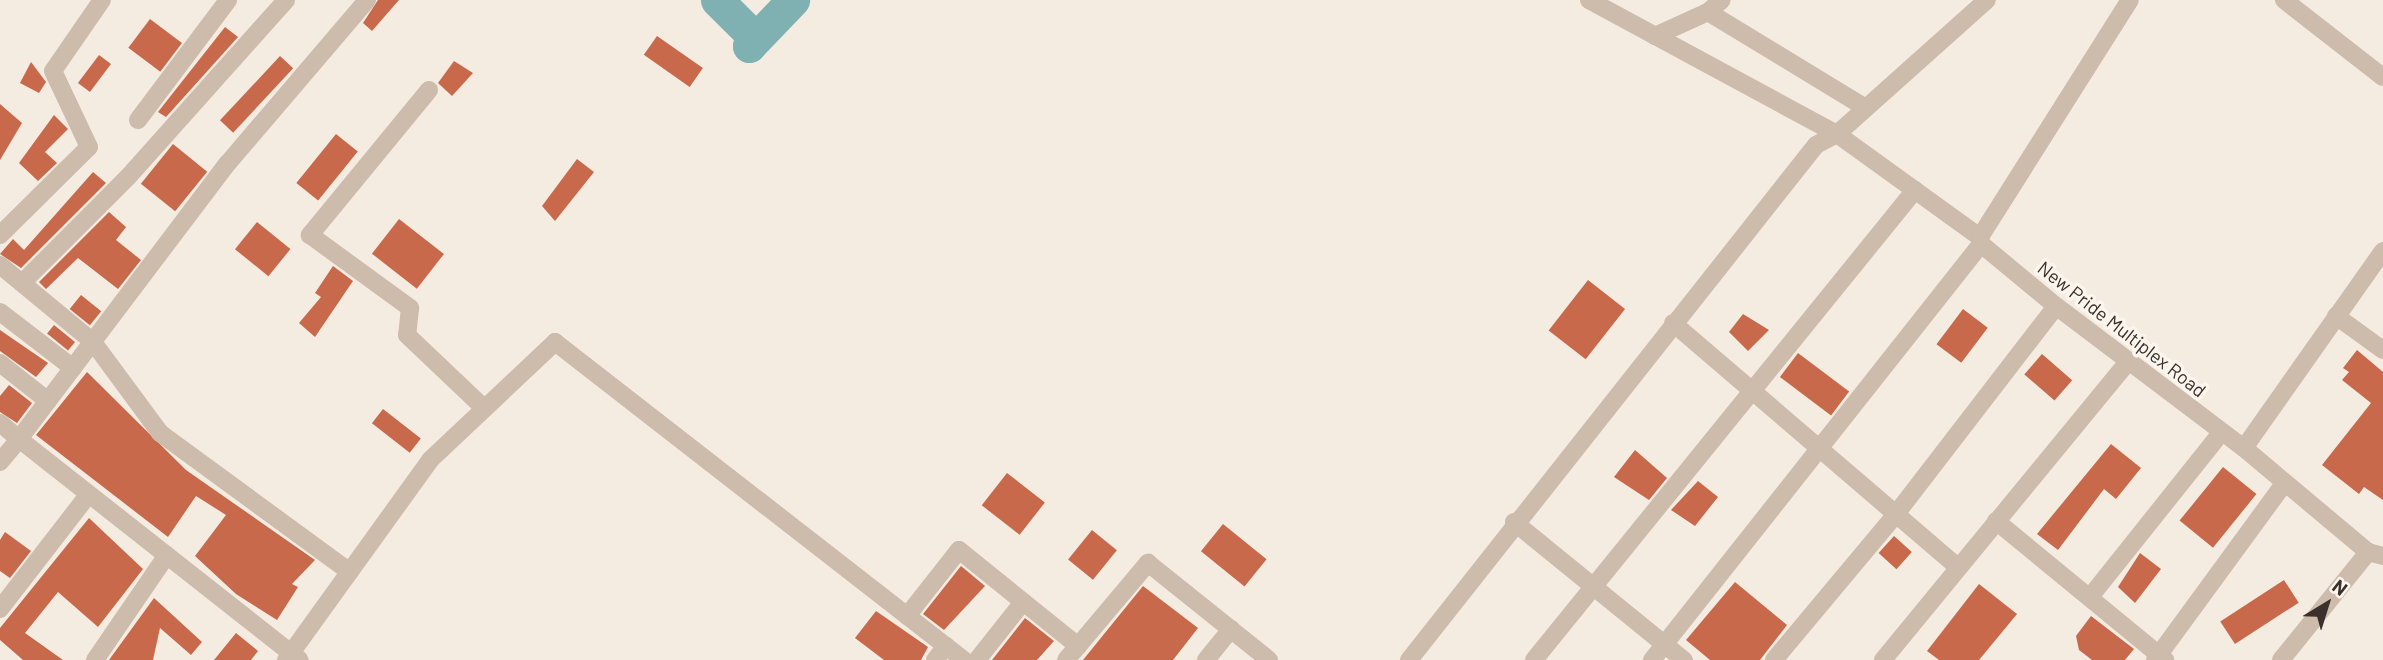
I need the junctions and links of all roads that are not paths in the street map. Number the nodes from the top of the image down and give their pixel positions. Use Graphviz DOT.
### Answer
graph roads {
  1 [pos="102,0"];
  2 [pos="228,0"];
  3 [pos="286,0"];
  4 [pos="367,0"];
  5 [pos="1589,0"];
  6 [pos="1722,0"];
  7 [pos="1987,0"];
  8 [pos="2130,0"];
  9 [pos="2284,0"];
  10 [pos="1708,12"];
  11 [pos="1655,36"];
  12 [pos="2383,77"];
  13 [pos="429,90"];
  14 [pos="1866,108"];
  15 [pos="138,120"];
  16 [pos="1837,134"];
  17 [pos="1915,190"];
  18 [pos="0,235"];
  19 [pos="1980,240"];
  20 [pos="2383,251"];
  21 [pos="0,265"];
  22 [pos="22,283"];
  23 [pos="2056,306"];
  24 [pos="0,312"];
  25 [pos="2336,316"];
  26 [pos="1673,323"];
  27 [pos="93,342"];
  28 [pos="2383,350"];
  29 [pos="2128,362"];
  30 [pos="0,363"];
  31 [pos="73,368"];
  32 [pos="1753,391"];
  33 [pos="48,401"];
  34 [pos="484,408"];
  35 [pos="0,423"];
  36 [pos="2221,433"];
  37 [pos="19,439"];
  38 [pos="2244,448"];
  39 [pos="1820,449"];
  40 [pos="0,462"];
  41 [pos="2283,485"];
  42 [pos="89,494"];
  43 [pos="1896,513"];
  44 [pos="1996,521"];
  45 [pos="1514,522"];
  46 [pos="2375,554"];
  47 [pos="167,555"];
  48 [pos="1958,567"];
  49 [pos="349,572"];
  50 [pos="0,579"];
  51 [pos="1594,587"];
  52 [pos="13,593"];
  53 [pos="2090,597"];
  54 [pos="1023,602"];
  55 [pos="0,610"];
  56 [pos="907,616"];
  57 [pos="1231,629"];
  58 [pos="1665,644"];
  59 [pos="941,653"];
  60 [pos="1072,653"];
  61 [pos="292,658"];
  62 [pos="2160,658"];
  63 [pos="95,660"];
  64 [pos="964,660"];
  65 [pos="977,660"];
  66 [pos="1206,660"];
  67 [pos="1269,660"];
  68 [pos="1409,660"];
  69 [pos="1534,660"];
  70 [pos="1652,660"];
  71 [pos="1684,660"];
  72 [pos="1774,660"];
  73 [pos="1883,660"];
  74 [pos="2281,660"];
  1 -- 18 [label="street"];
  2 -- 15 [label="street"];
  3 -- 22 [label="street"];
  4 -- 27 [label="street"];
  5 -- 11 [label="street, New Pride Multiplex Road"];
  6 -- 10 [label="street"];
  7 -- 14 [label="street"];
  8 -- 19 [label="street"];
  9 -- 12 [label="street"];
  10 -- 11 [label="street"];
  10 -- 14 [label="street"];
  11 -- 16 [label="street, New Pride Multiplex Road"];
  13 -- 34 [label="street"];
  14 -- 16 [label="street"];
  16 -- 17 [label="street, New Pride Multiplex Road"];
  16 -- 26 [label="street"];
  17 -- 19 [label="street, New Pride Multiplex Road"];
  17 -- 32 [label="street"];
  19 -- 23 [label="street, New Pride Multiplex Road"];
  19 -- 39 [label="street"];
  20 -- 25 [label="street"];
  21 -- 22 [label="street"];
  22 -- 27 [label="street"];
  23 -- 29 [label="street, New Pride Multiplex Road"];
  23 -- 43 [label="street"];
  24 -- 31 [label="street"];
  25 -- 28 [label="street"];
  25 -- 38 [label="street"];
  26 -- 32 [label="street"];
  26 -- 45 [label="street"];
  27 -- 31 [label="street"];
  27 -- 49 [label="street"];
  29 -- 36 [label="street, New Pride Multiplex Road"];
  29 -- 44 [label="street"];
  30 -- 33 [label="street"];
  31 -- 33 [label="street"];
  32 -- 39 [label="street"];
  32 -- 51 [label="street"];
  33 -- 37 [label="street"];
  34 -- 49 [label="street"];
  34 -- 56 [label="street"];
  35 -- 37 [label="street"];
  36 -- 38 [label="street, New Pride Multiplex Road"];
  36 -- 53 [label="street"];
  37 -- 40 [label="street"];
  37 -- 42 [label="street"];
  38 -- 41 [label="street, New Pride Multiplex Road"];
  39 -- 43 [label="street"];
  39 -- 58 [label="street"];
  41 -- 46 [label="street, New Pride Multiplex Road"];
  41 -- 62 [label="street"];
  42 -- 47 [label="street"];
  42 -- 52 [label="street"];
  43 -- 48 [label="street"];
  43 -- 72 [label="street"];
  44 -- 48 [label="street"];
  44 -- 53 [label="street"];
  45 -- 51 [label="street"];
  45 -- 68 [label="street"];
  46 -- 74 [label="street"];
  47 -- 61 [label="street"];
  47 -- 63 [label="street"];
  48 -- 73 [label="street"];
  49 -- 61 [label="street"];
  50 -- 52 [label="street"];
  51 -- 58 [label="street"];
  51 -- 69 [label="street"];
  52 -- 55 [label="street"];
  53 -- 62 [label="street"];
  54 -- 56 [label="street"];
  54 -- 60 [label="street"];
  54 -- 65 [label="street"];
  56 -- 59 [label="street"];
  57 -- 60 [label="street"];
  57 -- 66 [label="street"];
  57 -- 67 [label="street"];
  58 -- 70 [label="street"];
  58 -- 71 [label="street"];
  59 -- 64 [label="street"];
}
